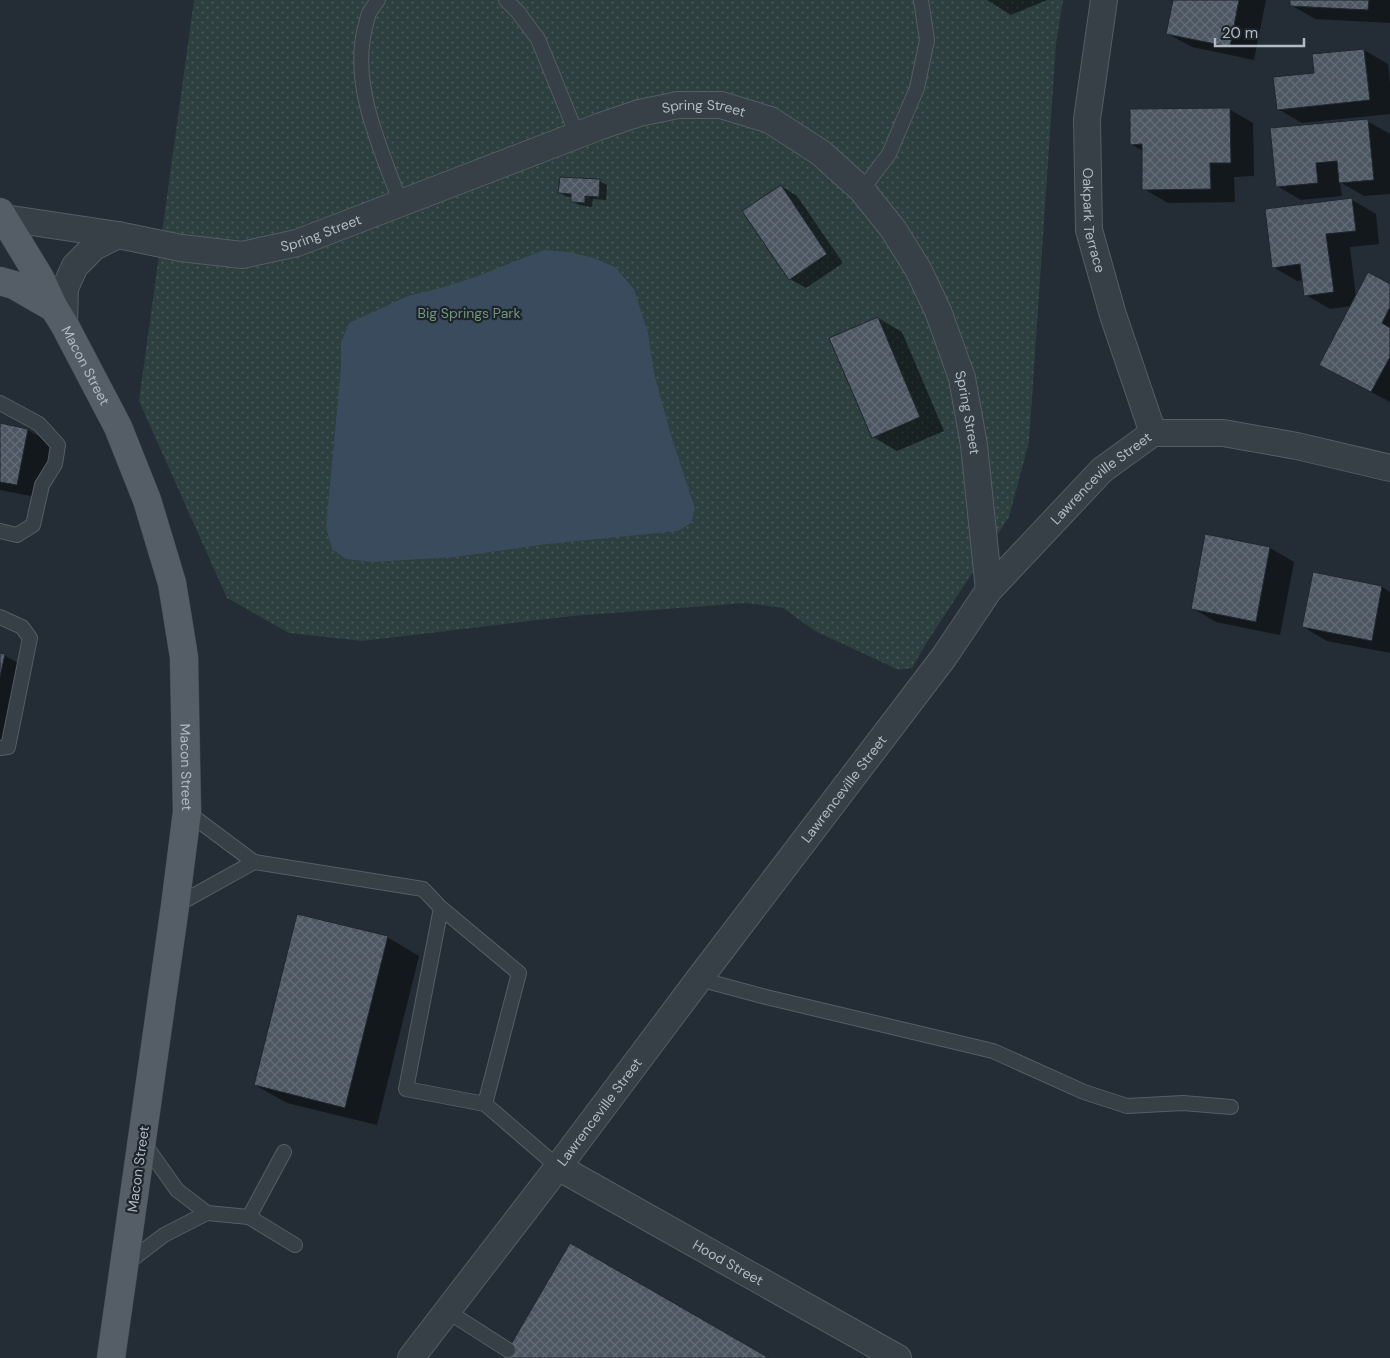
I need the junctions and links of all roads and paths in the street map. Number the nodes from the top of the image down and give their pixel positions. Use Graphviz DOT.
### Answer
graph roads {
  1 [pos="378,0"];
  2 [pos="506,0"];
  3 [pos="921,0"];
  4 [pos="1104,0"];
  5 [pos="577,135"];
  6 [pos="862,190"];
  7 [pos="401,204"];
  8 [pos="2,215"];
  9 [pos="118,235"];
  10 [pos="0,281"];
  11 [pos="59,316"];
  12 [pos="0,403"];
  13 [pos="1153,433"];
  14 [pos="1390,468"];
  15 [pos="0,531"];
  16 [pos="988,590"];
  17 [pos="0,617"];
  18 [pos="0,748"];
  19 [pos="187,812"];
  20 [pos="254,862"];
  21 [pos="176,906"];
  22 [pos="441,908"];
  23 [pos="699,979"];
  24 [pos="485,1104"];
  25 [pos="1231,1107"];
  26 [pos="142,1140"];
  27 [pos="284,1152"];
  28 [pos="558,1166"];
  29 [pos="207,1213"];
  30 [pos="249,1217"];
  31 [pos="296,1245"];
  32 [pos="124,1266"];
  33 [pos="447,1311"];
  34 [pos="508,1350"];
  35 [pos="111,1358"];
  36 [pos="411,1358"];
  37 [pos="898,1358"];
  1 -- 7 [label="lane"];
  2 -- 5 [label="lane"];
  3 -- 6 [label="lane"];
  4 -- 13 [label="street, Oakpark Terrace"];
  5 -- 6 [label="street, Spring Street"];
  5 -- 7 [label="street, Spring Street"];
  6 -- 16 [label="street, Spring Street"];
  7 -- 9 [label="street, Spring Street"];
  8 -- 9 [label="street, Spring Street"];
  8 -- 11 [label="main road, Macon Street"];
  9 -- 11 [label="street"];
  10 -- 11 [label="main road"];
  11 -- 19 [label="main road, Macon Street"];
  12 -- 15 [label="lane"];
  13 -- 14 [label="street, Lawrenceville Street"];
  13 -- 16 [label="street, Lawrenceville Street"];
  16 -- 23 [label="street, Lawrenceville Street"];
  17 -- 18 [label="lane"];
  19 -- 20 [label="lane"];
  19 -- 21 [label="main road, Macon Street"];
  20 -- 21 [label="lane"];
  20 -- 22 [label="lane"];
  21 -- 26 [label="main road, Macon Street"];
  22 -- 24 [label="lane"];
  22 -- 24 [label="lane"];
  23 -- 25 [label="lane"];
  23 -- 28 [label="street, Lawrenceville Street"];
  24 -- 28 [label="lane"];
  26 -- 29 [label="lane"];
  26 -- 32 [label="main road, Macon Street"];
  27 -- 30 [label="lane"];
  28 -- 33 [label="street, Lawrenceville Street"];
  28 -- 37 [label="street, Hood Street"];
  29 -- 30 [label="lane"];
  29 -- 32 [label="lane"];
  30 -- 31 [label="lane"];
  32 -- 35 [label="main road, Macon Street"];
  33 -- 34 [label="lane"];
  33 -- 36 [label="street, Lawrenceville Street"];
}
